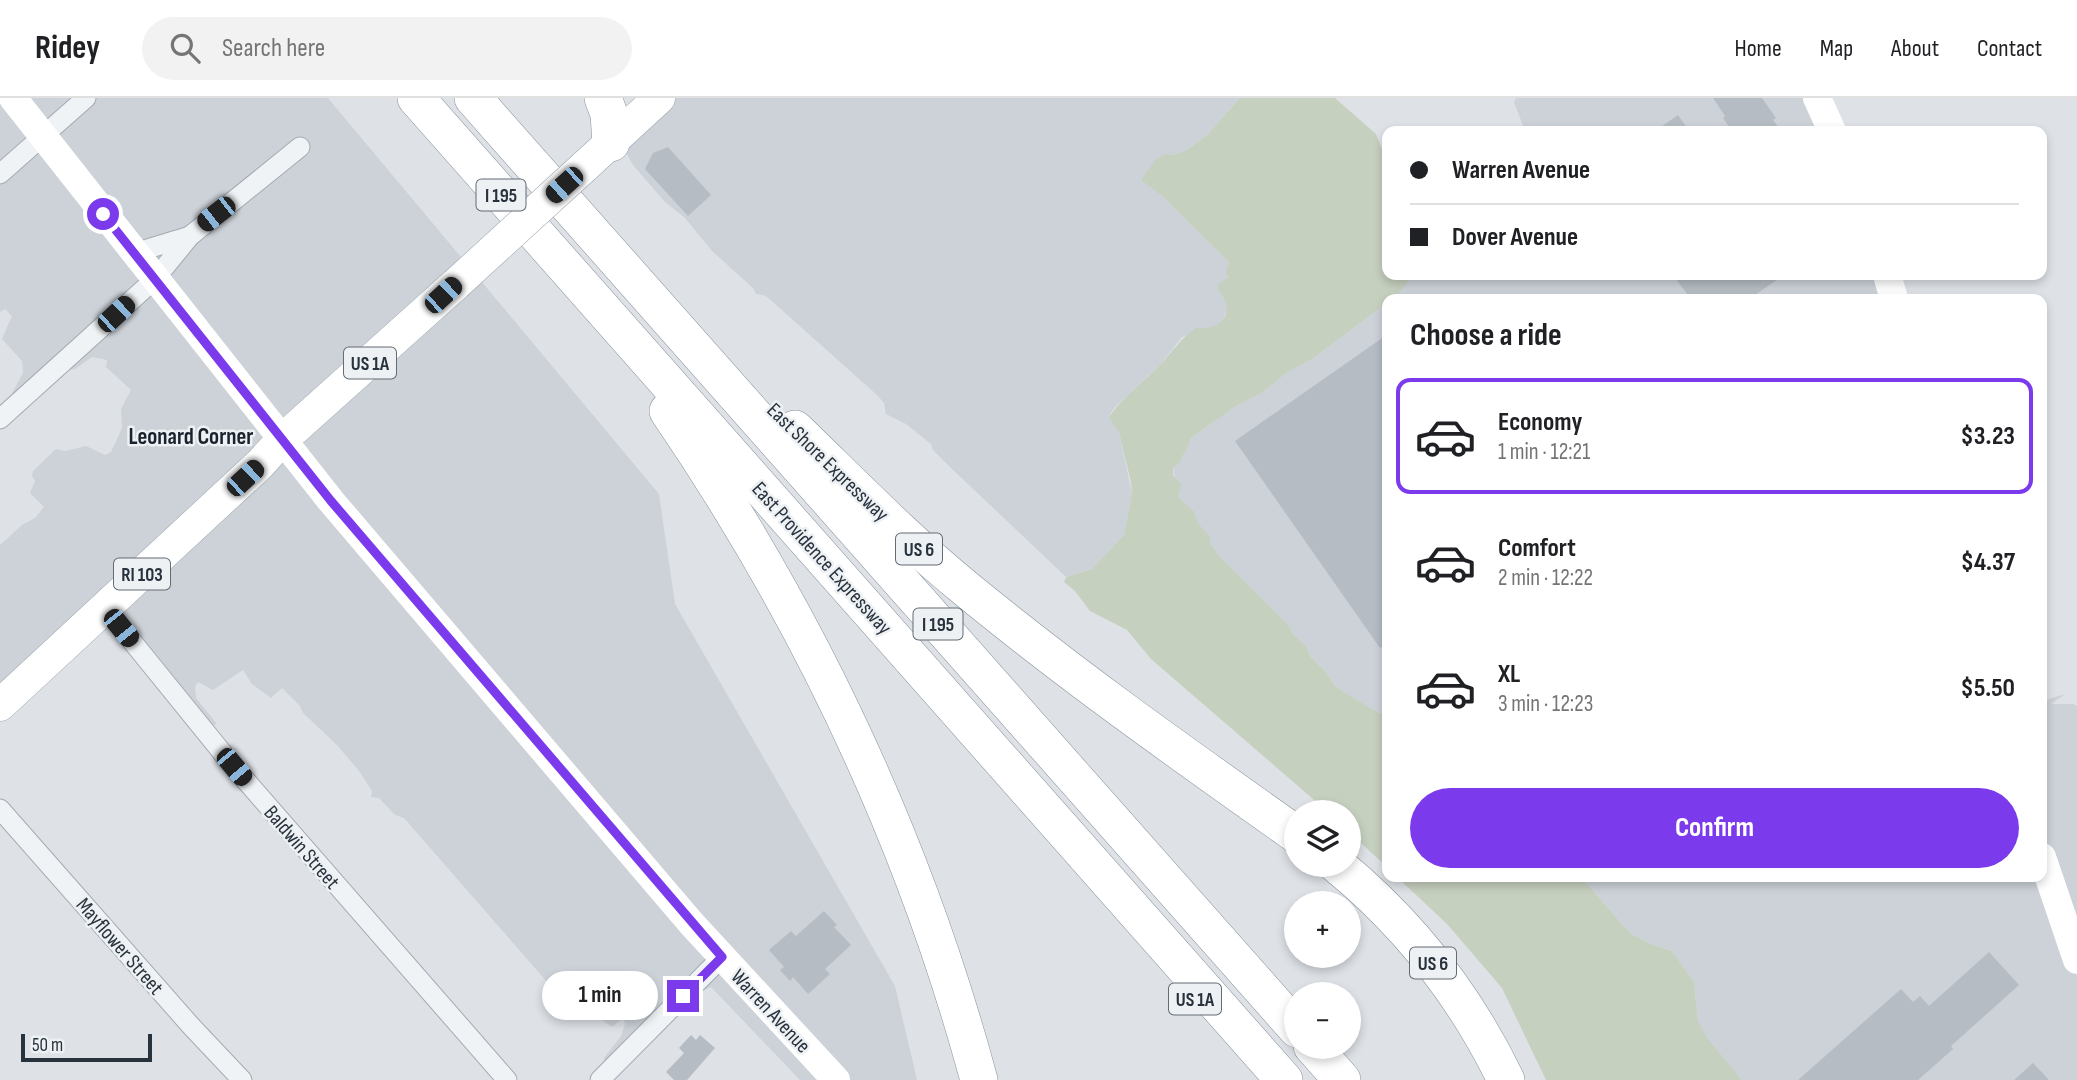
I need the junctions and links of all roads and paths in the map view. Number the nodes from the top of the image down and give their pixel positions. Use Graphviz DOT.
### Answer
graph roads {
  1 [pos="13,98"];
  2 [pos="86,98"];
  3 [pos="416,98"];
  4 [pos="473,98"];
  5 [pos="603,98"];
  6 [pos="659,98"];
  7 [pos="1817,98"];
  8 [pos="1830,126"];
  9 [pos="43,135"];
  10 [pos="611,143"];
  11 [pos="300,147"];
  12 [pos="0,174"];
  13 [pos="579,219"];
  14 [pos="190,236"];
  15 [pos="134,253"];
  16 [pos="155,279"];
  17 [pos="587,292"];
  18 [pos="0,419"];
  19 [pos="282,440"];
  20 [pos="105,608"];
  21 [pos="0,705"];
  22 [pos="0,809"];
  23 [pos="1284,826"];
  24 [pos="2047,872"];
  25 [pos="1350,877"];
  26 [pos="1140,918"];
  27 [pos="722,957"];
  28 [pos="2077,960"];
  29 [pos="1284,1014"];
  30 [pos="1323,1059"];
  31 [pos="242,1080"];
  32 [pos="507,1080"];
  33 [pos="600,1080"];
  34 [pos="836,1080"];
  35 [pos="979,1080"];
  36 [pos="1250,1080"];
  37 [pos="1284,1080"];
  38 [pos="1342,1080"];
  39 [pos="1506,1080"];
  1 -- 9 [label="main road, Warren Avenue"];
  2 -- 9 [label="street"];
  3 -- 17 [label="highway, East Providence Expressway / I 195"];
  4 -- 13 [label="highway, East Providence Expressway / I 195"];
  5 -- 10 [label="highway"];
  6 -- 10 [label="main road, US 1A"];
  7 -- 8 [label="main road"];
  9 -- 12 [label="street"];
  9 -- 15 [label="main road, Warren Avenue"];
  10 -- 19 [label="main road, US 1A, bridge"];
  11 -- 14 [label="street"];
  13 -- 23 [label="highway, East Shore Expressway / US 6"];
  13 -- 29 [label="highway, East Providence Expressway / I 195"];
  14 -- 15 [label="street"];
  14 -- 16 [label="street"];
  15 -- 16 [label="main road, Warren Avenue"];
  16 -- 18 [label="street"];
  16 -- 19 [label="main road, Warren Avenue"];
  17 -- 26 [label="highway, East Providence Expressway / I 195"];
  17 -- 35 [label="highway"];
  19 -- 20 [label="main road, RI 103"];
  19 -- 27 [label="main road, Warren Avenue"];
  20 -- 21 [label="main road, RI 103"];
  20 -- 32 [label="street, Baldwin Street"];
  22 -- 31 [label="street, Mayflower Street"];
  24 -- 28 [label="main road"];
  25 -- 39 [label="highway, US 6"];
  26 -- 36 [label="highway, US 1A"];
  26 -- 37 [label="highway, East Providence Expressway / I 195"];
  27 -- 33 [label="street"];
  27 -- 34 [label="main road, Warren Avenue"];
  30 -- 38 [label="highway"];
}
